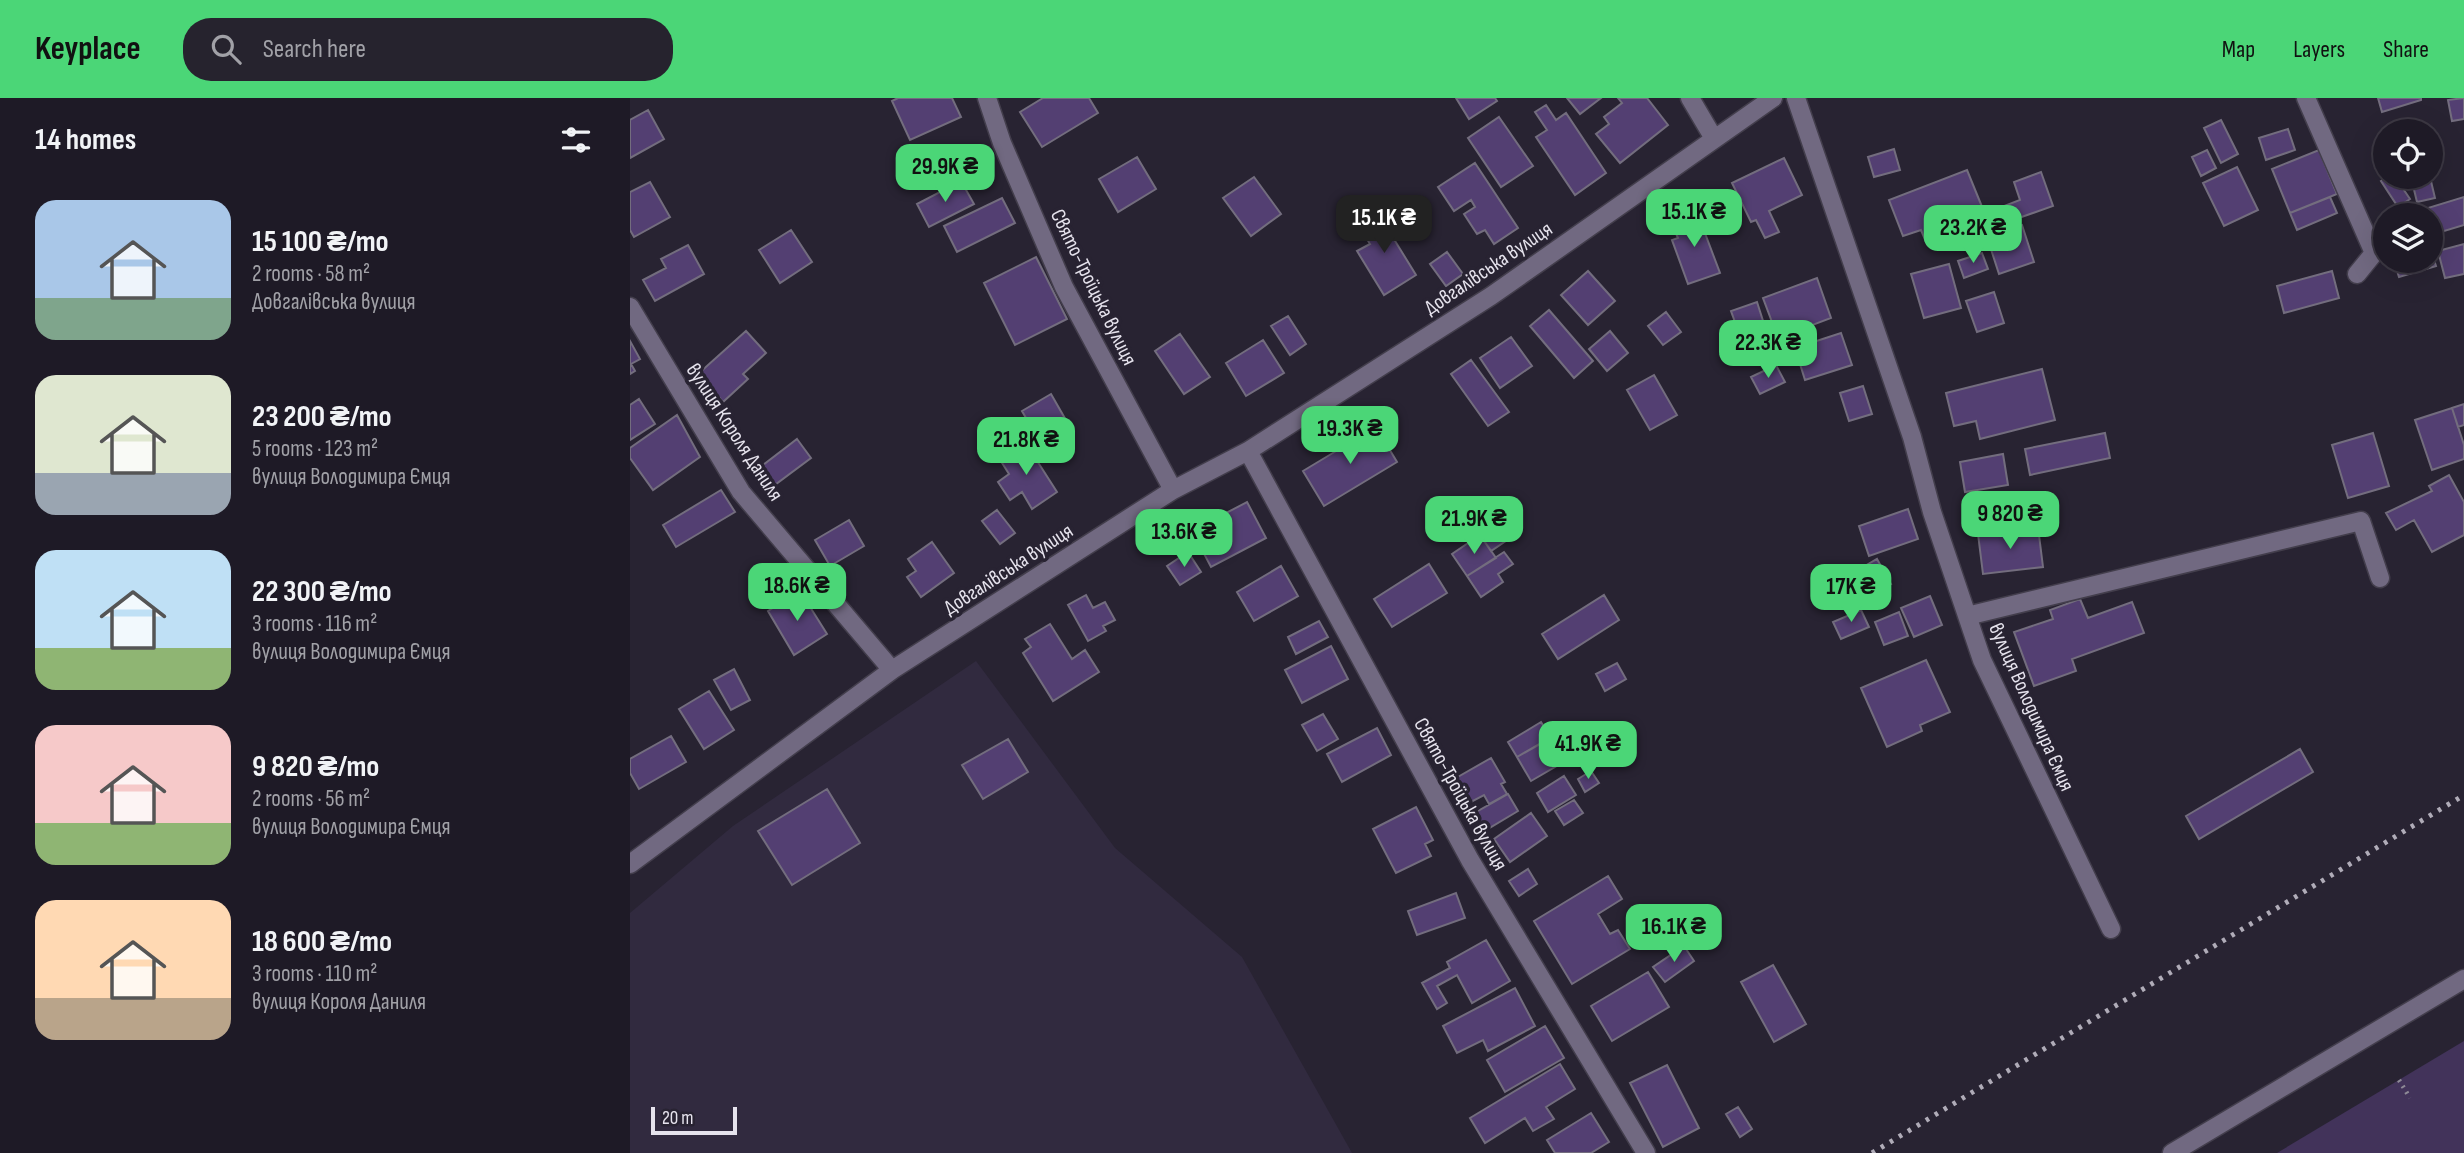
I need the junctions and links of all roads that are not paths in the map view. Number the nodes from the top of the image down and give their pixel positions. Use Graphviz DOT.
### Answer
graph roads {
  1 [pos="987,98"];
  2 [pos="1690,98"];
  3 [pos="1773,98"];
  4 [pos="1796,98"];
  5 [pos="2306,98"];
  6 [pos="1713,137"];
  7 [pos="2357,274"];
  8 [pos="630,307"];
  9 [pos="1248,450"];
  10 [pos="1173,490"];
  11 [pos="2380,578"];
  12 [pos="1967,616"];
  13 [pos="892,670"];
  14 [pos="630,864"];
  15 [pos="2111,929"];
  16 [pos="2464,979"];
  17 [pos="1646,1153"];
  18 [pos="2172,1153"];
  1 -- 10 [label="street, Свято-Троїцька вулиця"];
  2 -- 6 [label="street"];
  3 -- 6 [label="street, Довгалівська вулиця"];
  4 -- 12 [label="street, вулиця Володимира Ємця"];
  5 -- 7 [label="street"];
  6 -- 9 [label="street, Довгалівська вулиця"];
  8 -- 13 [label="street, вулиця Короля Даниля"];
  9 -- 10 [label="street, Довгалівська вулиця"];
  9 -- 17 [label="street, Свято-Троїцька вулиця"];
  10 -- 13 [label="street, Довгалівська вулиця"];
  11 -- 12 [label="street"];
  12 -- 15 [label="street, вулиця Володимира Ємця"];
  13 -- 14 [label="street, Довгалівська вулиця"];
  16 -- 18 [label="street"];
}
